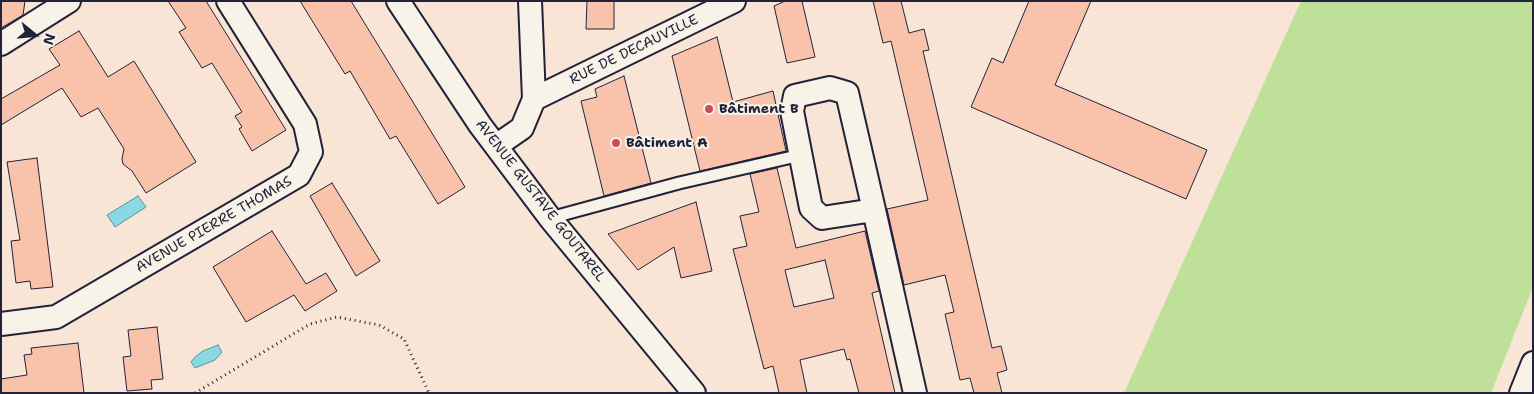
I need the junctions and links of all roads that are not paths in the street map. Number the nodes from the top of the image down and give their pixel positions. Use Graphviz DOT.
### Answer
graph roads {
  1 [pos="228,1"];
  2 [pos="398,1"];
  3 [pos="530,1"];
  4 [pos="734,1"];
  5 [pos="55,5"];
  6 [pos="1,44"];
  7 [pos="534,99"];
  8 [pos="496,146"];
  9 [pos="801,155"];
  10 [pos="874,210"];
  11 [pos="550,218"];
  12 [pos="1,324"];
  13 [pos="1533,363"];
  14 [pos="694,393"];
  15 [pos="915,393"];
  16 [pos="1521,393"];
  1 -- 12 [label="street, AVENUE PIERRE THOMAS"];
  2 -- 8 [label="street, AVENUE GUSTAVE GOUTAREL"];
  3 -- 7 [label="street"];
  4 -- 7 [label="street, RUE DE DECAUVILLE"];
  5 -- 6 [label="street"];
  7 -- 8 [label="street"];
  8 -- 11 [label="street, AVENUE GUSTAVE GOUTAREL"];
  9 -- 10 [label="street"];
  9 -- 10 [label="street"];
  9 -- 11 [label="lane"];
  10 -- 15 [label="street"];
  11 -- 14 [label="street, AVENUE GUSTAVE GOUTAREL"];
  13 -- 16 [label="street"];
}
